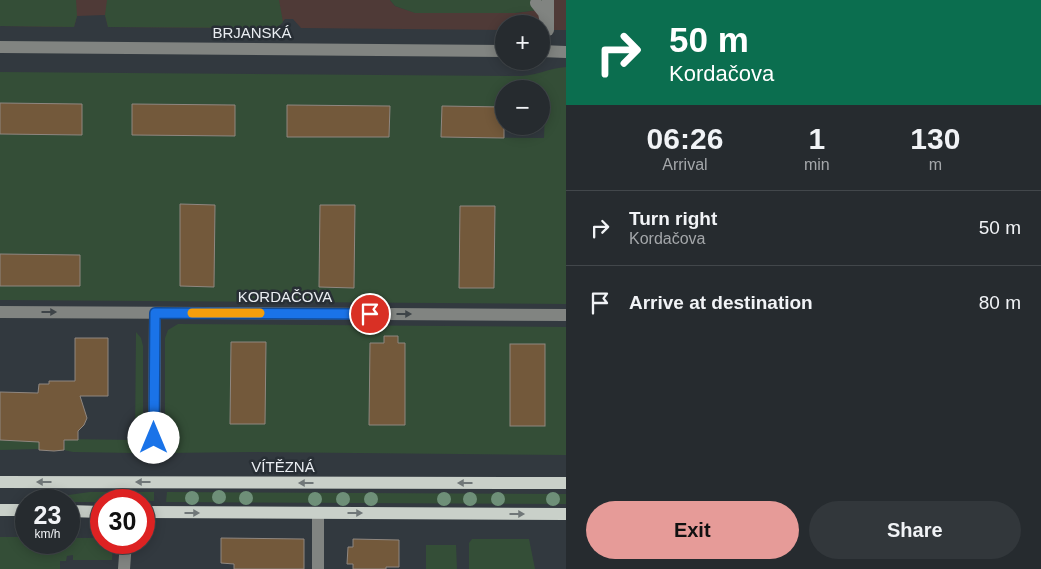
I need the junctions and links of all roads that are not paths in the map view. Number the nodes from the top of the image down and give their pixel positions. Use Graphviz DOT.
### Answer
graph roads {
  1 [pos="0,47"];
  2 [pos="495,51"];
  3 [pos="550,51"];
  4 [pos="566,52"];
  5 [pos="0,312"];
  6 [pos="155,313"];
  7 [pos="566,315"];
  8 [pos="154,458"];
  9 [pos="0,482"];
  10 [pos="566,483"];
  11 [pos="0,510"];
  12 [pos="15,510"];
  13 [pos="155,512"];
  14 [pos="318,513"];
  15 [pos="566,514"];
  16 [pos="125,554"];
  17 [pos="124,569"];
  18 [pos="318,569"];
  1 -- 2 [label="street, BRJANSKÁ"];
  3 -- 4 [label="street"];
  5 -- 6 [label="street, KORDAČOVA, one-way"];
  6 -- 7 [label="street, KORDAČOVA, one-way"];
  6 -- 8 [label="street"];
  10 -- 9 [label="main road, VÍTĚZNÁ, one-way"];
  11 -- 12 [label="main road"];
  13 -- 14 [label="main road, one-way"];
  14 -- 15 [label="main road, one-way"];
  14 -- 18 [label="street"];
  16 -- 17 [label="street"];
}
